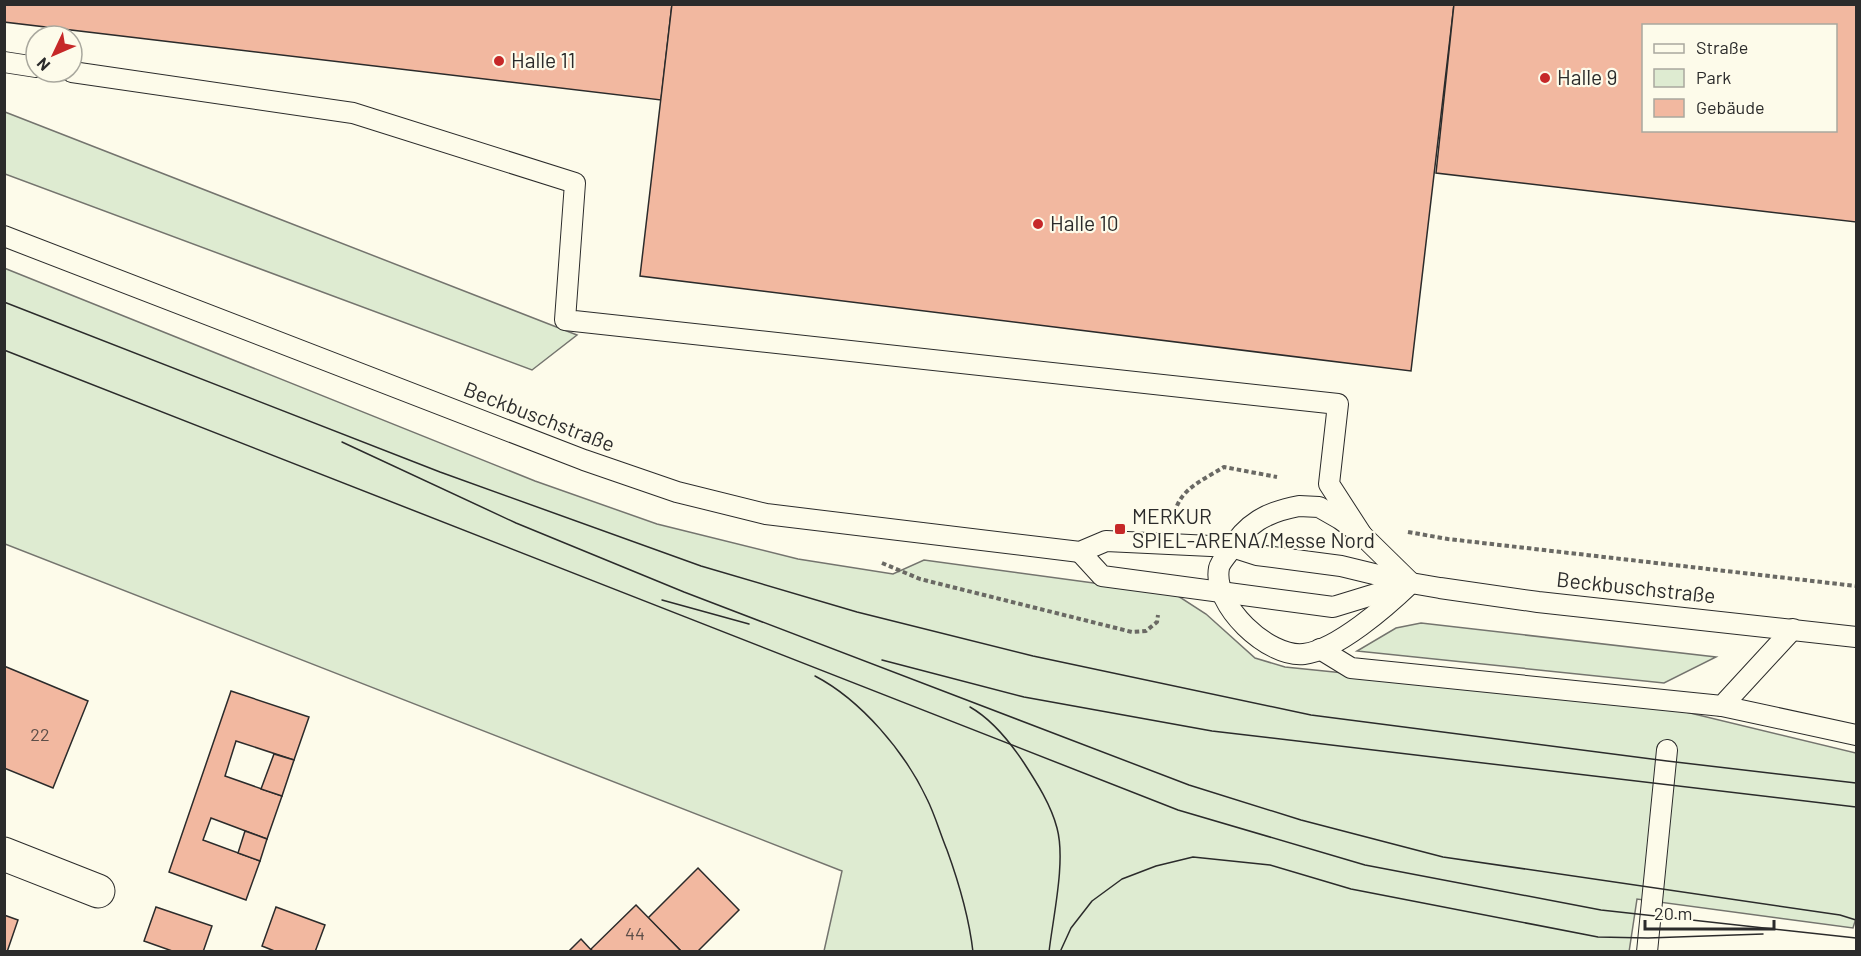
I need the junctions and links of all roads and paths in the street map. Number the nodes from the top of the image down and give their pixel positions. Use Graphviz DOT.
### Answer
graph roads {
  1 [pos="4,62"];
  2 [pos="24,65"];
  3 [pos="84,74"];
  4 [pos="4,236"];
  5 [pos="1282,478"];
  6 [pos="1173,523"];
  7 [pos="1401,529"];
  8 [pos="1362,535"];
  9 [pos="1232,547"];
  10 [pos="1080,552"];
  11 [pos="876,561"];
  12 [pos="1411,584"];
  13 [pos="1857,586"];
  14 [pos="1221,591"];
  15 [pos="1159,613"];
  16 [pos="1793,629"];
  17 [pos="1857,637"];
  18 [pos="1320,649"];
  19 [pos="1722,706"];
  20 [pos="1857,735"];
  21 [pos="1667,750"];
  22 [pos="4,854"];
  23 [pos="98,891"];
  24 [pos="1647,951"];
  1 -- 2 [label="lane"];
  3 -- 8 [label="lane"];
  4 -- 10 [label="lane, Beckbuschstraße"];
  5 -- 6 [label="path"];
  7 -- 13 [label="path"];
  8 -- 9 [label="lane"];
  8 -- 12 [label="lane"];
  9 -- 10 [label="lane, Beckbuschstraße"];
  9 -- 12 [label="lane, Beckbuschstraße"];
  9 -- 14 [label="lane"];
  10 -- 14 [label="lane"];
  11 -- 15 [label="path"];
  12 -- 14 [label="lane"];
  12 -- 16 [label="lane, Beckbuschstraße"];
  12 -- 18 [label="lane"];
  14 -- 18 [label="lane"];
  16 -- 17 [label="lane, Beckbuschstraße"];
  16 -- 19 [label="lane"];
  18 -- 19 [label="lane"];
  19 -- 20 [label="lane"];
  21 -- 24 [label="lane"];
  22 -- 23 [label="street"];
}
